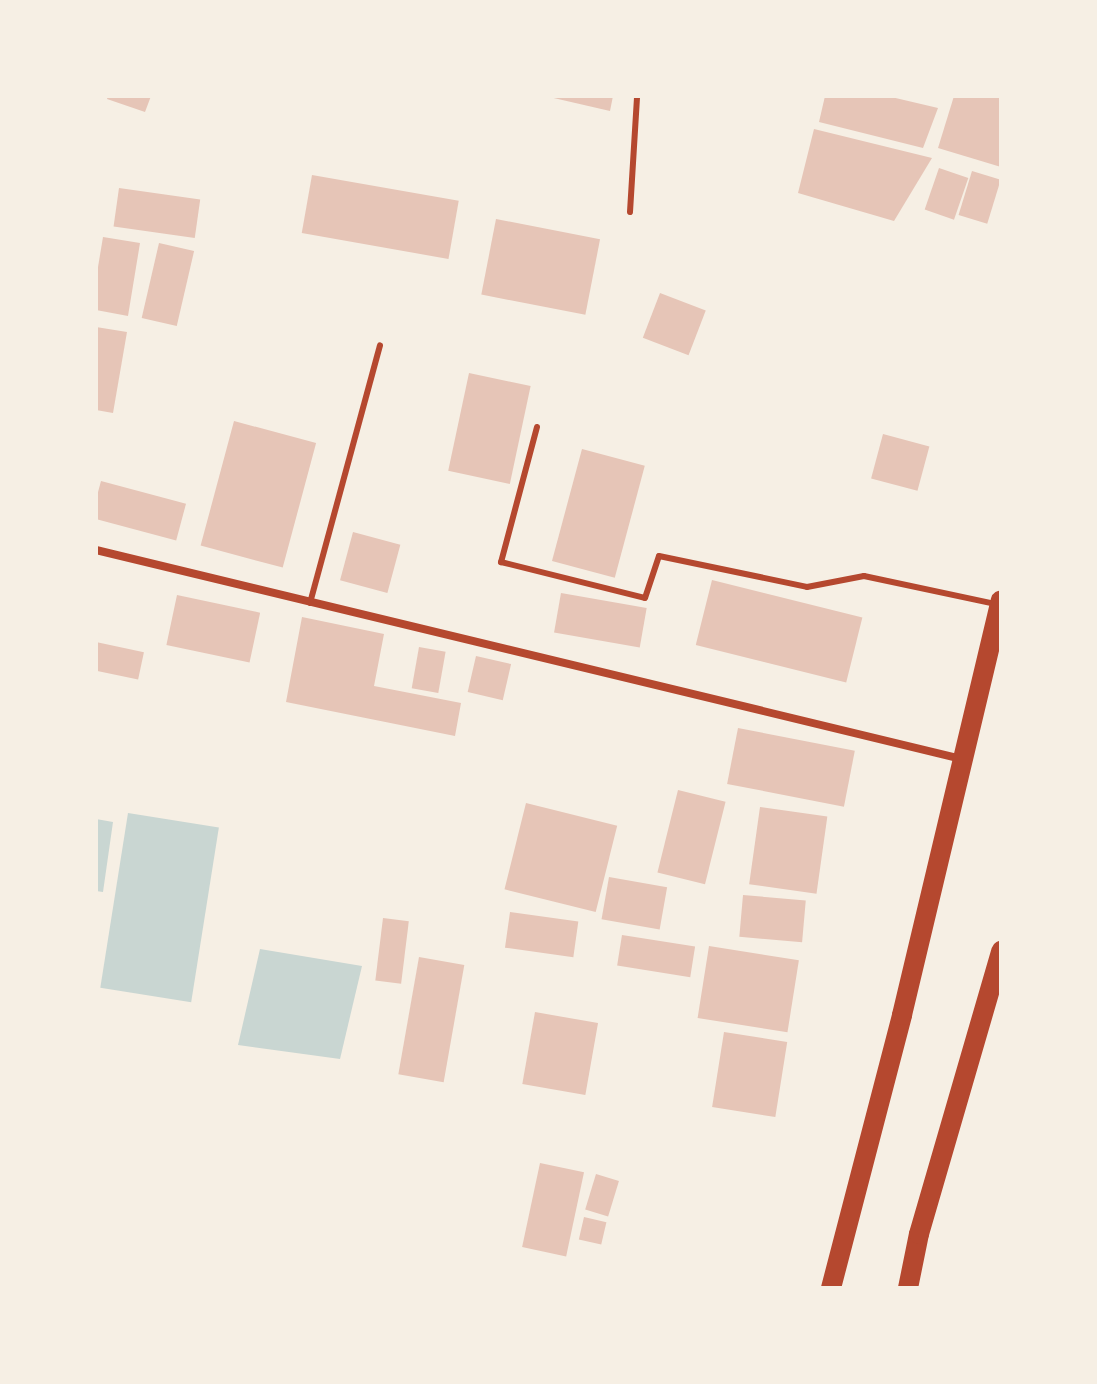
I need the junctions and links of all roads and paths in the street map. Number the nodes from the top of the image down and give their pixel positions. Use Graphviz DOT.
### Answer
graph roads {
  1 [pos="637,96"];
  2 [pos="630,212"];
  3 [pos="380,345"];
  4 [pos="537,427"];
  5 [pos="96,550"];
  6 [pos="310,603"];
  7 [pos="1000,603"];
  8 [pos="963,759"];
  9 [pos="1001,951"];
  10 [pos="831,1288"];
  11 [pos="908,1288"];
  1 -- 2 [label="lane"];
  3 -- 6 [label="lane"];
  4 -- 7 [label="lane"];
  5 -- 6 [label="street"];
  6 -- 8 [label="street"];
  7 -- 8 [label="main road"];
  8 -- 10 [label="main road"];
  9 -- 11 [label="main road"];
}
